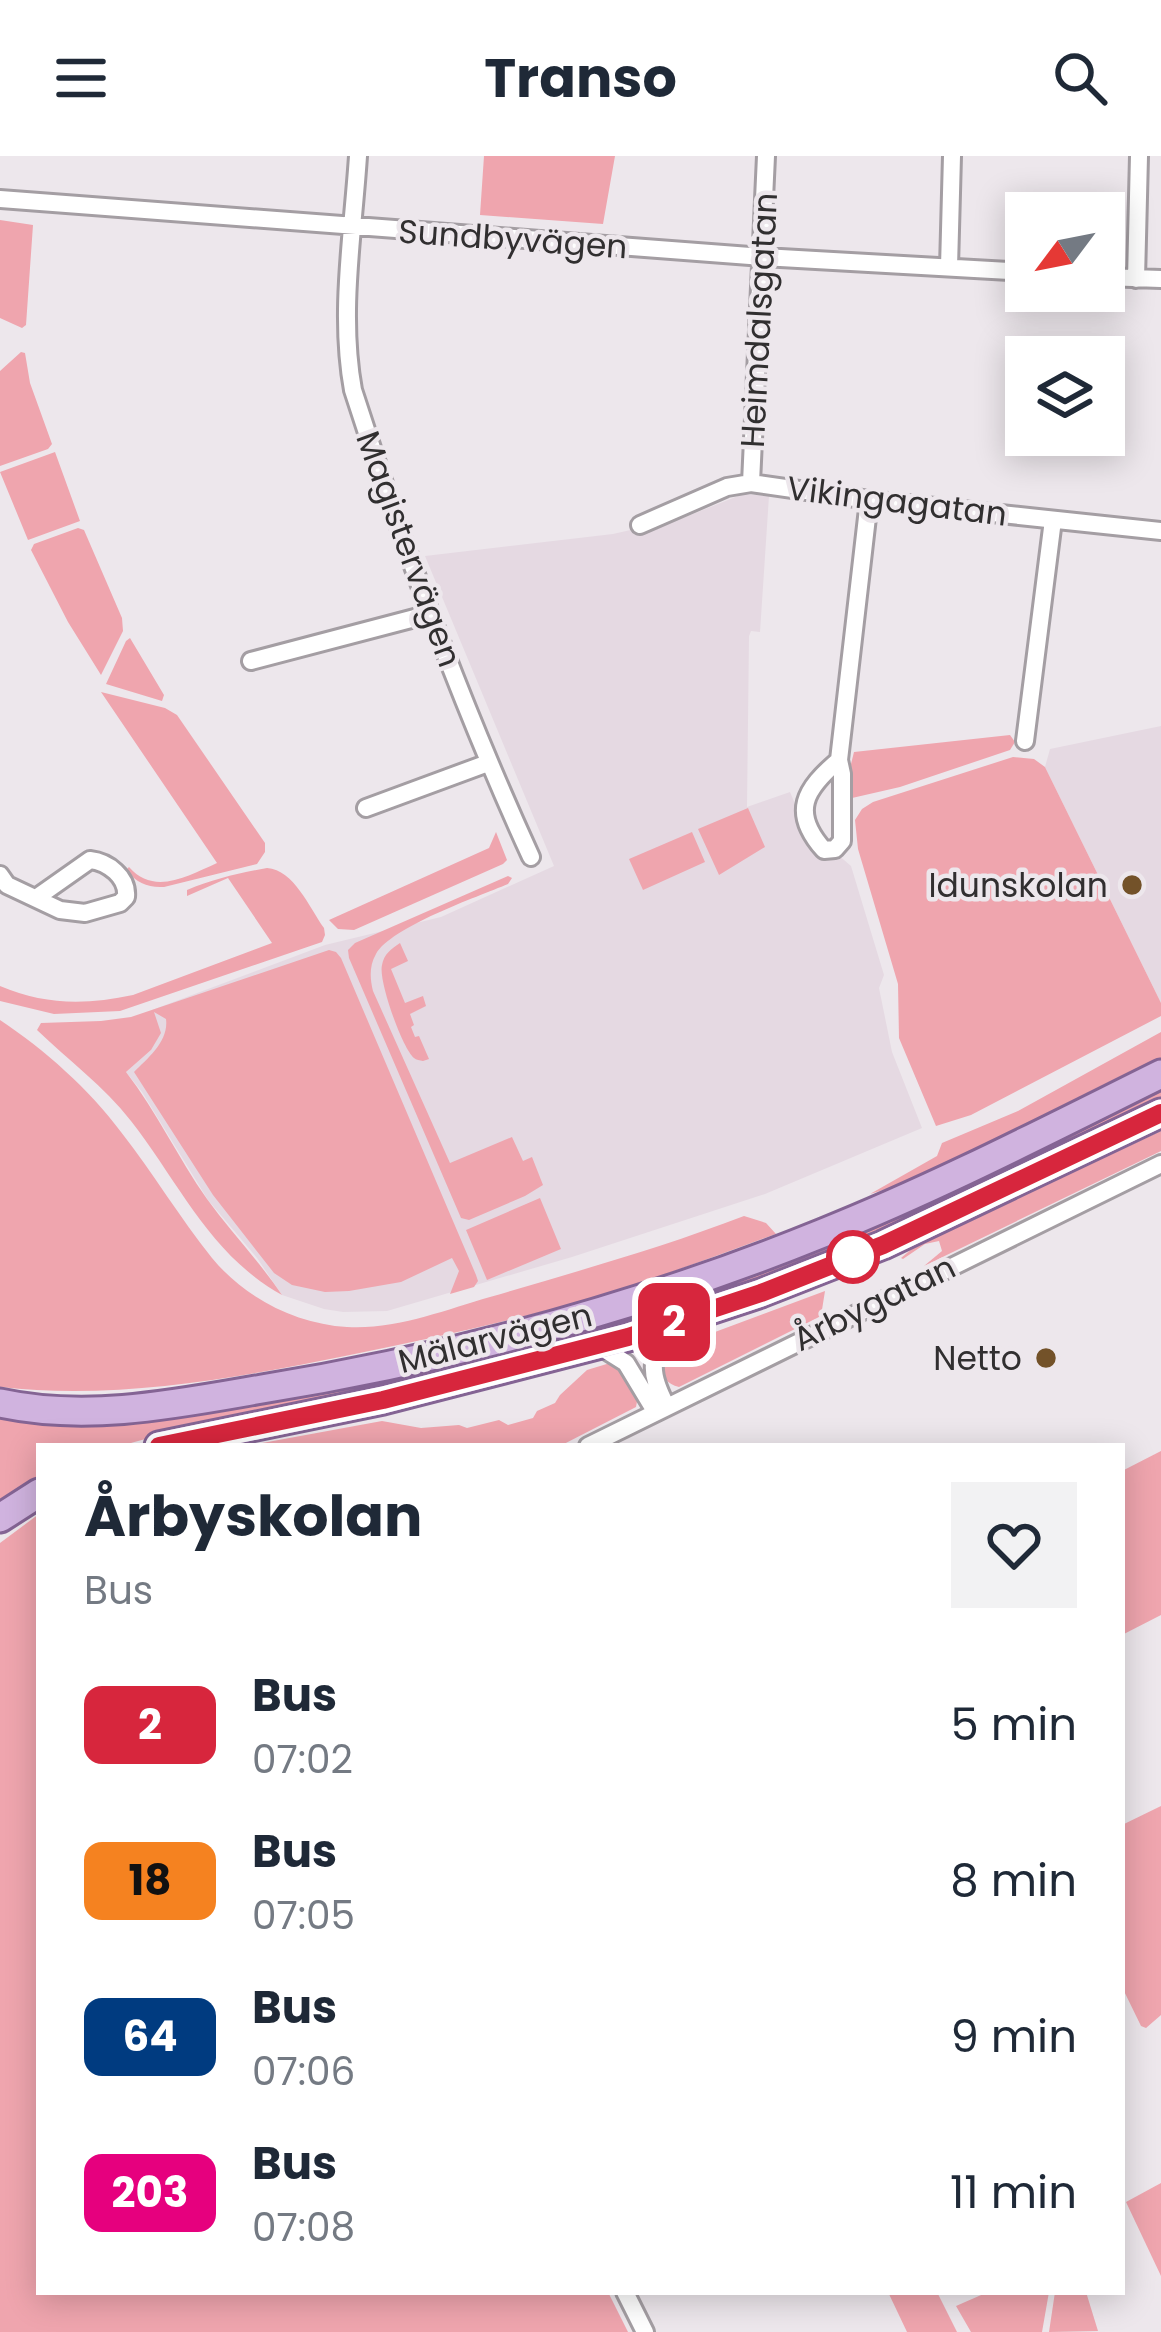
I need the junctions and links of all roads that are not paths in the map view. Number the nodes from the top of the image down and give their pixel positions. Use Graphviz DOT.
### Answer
graph roads {
  1 [pos="358,156"];
  2 [pos="766,156"];
  3 [pos="952,156"];
  4 [pos="1139,156"];
  5 [pos="0,199"];
  6 [pos="353,227"];
  7 [pos="763,257"];
  8 [pos="949,268"];
  9 [pos="1005,271"];
  10 [pos="1125,278"];
  11 [pos="1136,279"];
  12 [pos="1161,280"];
  13 [pos="751,483"];
  14 [pos="869,500"];
  15 [pos="1053,520"];
  16 [pos="640,525"];
  17 [pos="1161,531"];
  18 [pos="430,614"];
  19 [pos="251,661"];
  20 [pos="1025,741"];
  21 [pos="839,760"];
  22 [pos="488,763"];
  23 [pos="366,808"];
  24 [pos="532,857"];
  25 [pos="0,875"];
  26 [pos="36,898"];
  27 [pos="1161,1074"];
  28 [pos="1161,1113"];
  29 [pos="1161,1164"];
  30 [pos="673,1322"];
  31 [pos="598,1346"];
  32 [pos="0,1403"];
  33 [pos="661,1408"];
  34 [pos="173,1443"];
  35 [pos="594,1443"];
  36 [pos="36,1495"];
  37 [pos="0,1518"];
  38 [pos="626,2295"];
  39 [pos="645,2332"];
  1 -- 6 [label="street, Magistervägen"];
  2 -- 7 [label="street, Heimdalsgatan"];
  3 -- 8 [label="street"];
  4 -- 11 [label="street"];
  5 -- 6 [label="street, Sundbyvägen"];
  6 -- 7 [label="street, Sundbyvägen"];
  6 -- 18 [label="street, Magistervägen"];
  7 -- 8 [label="street, Sundbyvägen"];
  7 -- 13 [label="street, Heimdalsgatan"];
  8 -- 9 [label="street, Sundbyvägen"];
  10 -- 11 [label="street"];
  11 -- 12 [label="street"];
  13 -- 14 [label="street, Vikingagatan"];
  13 -- 16 [label="street, Vikingagatan"];
  14 -- 15 [label="street, Vikingagatan"];
  14 -- 21 [label="street"];
  15 -- 17 [label="street, Vikingagatan"];
  15 -- 20 [label="street"];
  18 -- 19 [label="street"];
  18 -- 22 [label="street, Magistervägen"];
  21 -- 21 [label="street"];
  22 -- 23 [label="street"];
  22 -- 24 [label="street, Magistervägen"];
  25 -- 26 [label="street"];
  26 -- 26 [label="street"];
  27 -- 32 [label="main road, Mälarvägen"];
  28 -- 30 [label="main road, Mälarvägen"];
  29 -- 33 [label="street, Årbygatan"];
  30 -- 31 [label="main road, Mälarvägen"];
  30 -- 33 [label="street"];
  31 -- 33 [label="street"];
  31 -- 34 [label="main road, Mälarvägen"];
  33 -- 35 [label="street, Årbygatan"];
  36 -- 37 [label="main road"];
  38 -- 39 [label="street"];
}
